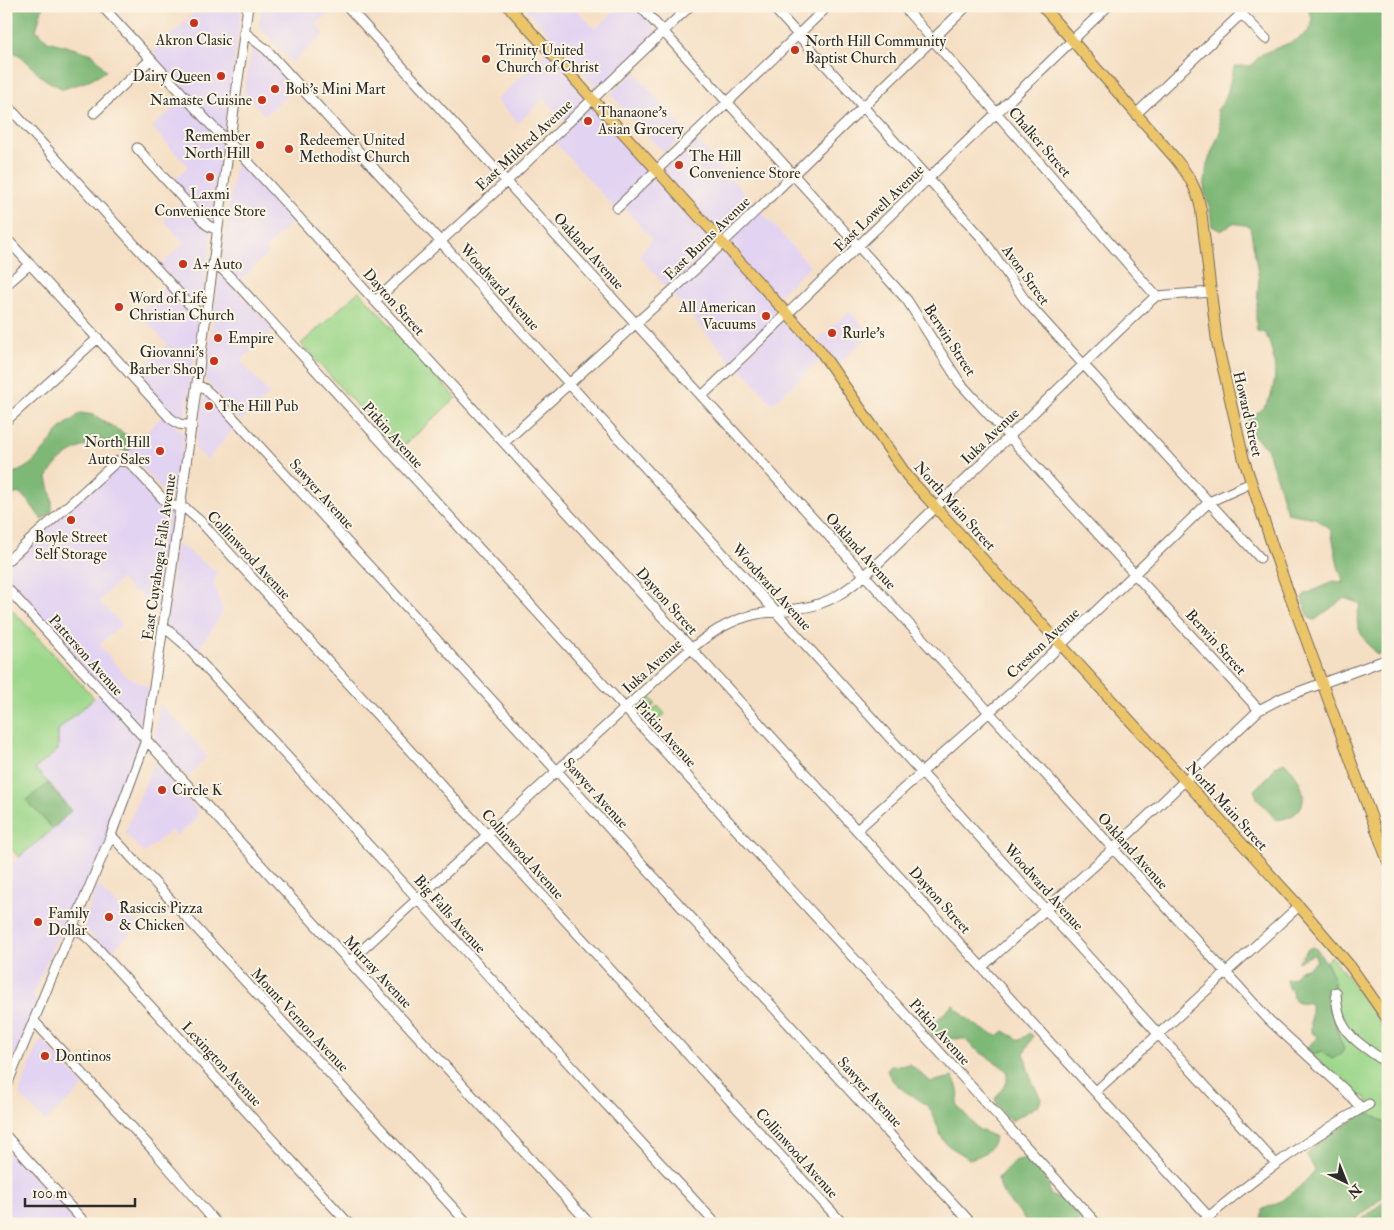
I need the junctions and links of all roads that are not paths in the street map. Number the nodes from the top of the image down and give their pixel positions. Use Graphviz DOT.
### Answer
graph roads {
  1 [pos="102,6"];
  2 [pos="248,6"];
  3 [pos="347,6"];
  4 [pos="508,6"];
  5 [pos="640,6"];
  6 [pos="690,6"];
  7 [pos="772,6"];
  8 [pos="828,6"];
  9 [pos="903,6"];
  10 [pos="967,6"];
  11 [pos="1042,6"];
  12 [pos="1108,6"];
  13 [pos="1234,6"];
  14 [pos="1241,14"];
  15 [pos="663,31"];
  16 [pos="244,32"];
  17 [pos="798,35"];
  18 [pos="1266,39"];
  19 [pos="932,40"];
  20 [pos="1073,41"];
  21 [pos="151,59"];
  22 [pos="592,99"];
  23 [pos="727,103"];
  24 [pos="6,104"];
  25 [pos="864,107"];
  26 [pos="94,113"];
  27 [pos="997,113"];
  28 [pos="1136,114"];
  29 [pos="230,143"];
  30 [pos="137,148"];
  31 [pos="659,170"];
  32 [pos="793,175"];
  33 [pos="929,179"];
  34 [pos="506,182"];
  35 [pos="617,208"];
  36 [pos="217,230"];
  37 [pos="6,238"];
  38 [pos="440,241"];
  39 [pos="723,242"];
  40 [pos="859,247"];
  41 [pos="30,264"];
  42 [pos="212,266"];
  43 [pos="6,285"];
  44 [pos="1212,292"];
  45 [pos="1156,296"];
  46 [pos="375,301"];
  47 [pos="789,314"];
  48 [pos="206,315"];
  49 [pos="636,323"];
  50 [pos="98,338"];
  51 [pos="1084,365"];
  52 [pos="569,384"];
  53 [pos="196,385"];
  54 [pos="703,395"];
  55 [pos="6,421"];
  56 [pos="192,426"];
  57 [pos="1010,437"];
  58 [pos="505,442"];
  59 [pos="1251,483"];
  60 [pos="1209,502"];
  61 [pos="180,507"];
  62 [pos="936,508"];
  63 [pos="1260,558"];
  64 [pos="6,562"];
  65 [pos="1134,574"];
  66 [pos="864,575"];
  67 [pos="6,587"];
  68 [pos="776,612"];
  69 [pos="163,626"];
  70 [pos="1060,644"];
  71 [pos="691,649"];
  72 [pos="1388,659"];
  73 [pos="1323,684"];
  74 [pos="625,709"];
  75 [pos="1259,710"];
  76 [pos="989,712"];
  77 [pos="146,740"];
  78 [pos="557,771"];
  79 [pos="922,773"];
  80 [pos="1185,781"];
  81 [pos="857,830"];
  82 [pos="111,835"];
  83 [pos="488,835"];
  84 [pos="1113,849"];
  85 [pos="1387,856"];
  86 [pos="418,899"];
  87 [pos="1299,906"];
  88 [pos="1047,910"];
  89 [pos="73,924"];
  90 [pos="350,961"];
  91 [pos="982,967"];
  92 [pos="1226,972"];
  93 [pos="1336,992"];
  94 [pos="1388,1020"];
  95 [pos="34,1021"];
  96 [pos="1160,1034"];
  97 [pos="1388,1064"];
  98 [pos="6,1087"];
  99 [pos="1095,1092"];
  100 [pos="6,1136"];
  101 [pos="1276,1164"];
  102 [pos="1208,1216"];
  103 [pos="86,1224"];
  104 [pos="217,1224"];
  105 [pos="349,1224"];
  106 [pos="468,1224"];
  107 [pos="590,1224"];
  108 [pos="716,1224"];
  109 [pos="843,1224"];
  110 [pos="972,1224"];
  111 [pos="1097,1224"];
  112 [pos="1200,1224"];
  1 -- 21 [label="street, Dayton Street"];
  2 -- 16 [label="street, East Cuyahoga Falls Avenue"];
  3 -- 34 [label="street, Oakland Avenue"];
  4 -- 22 [label="main road, North Main Street"];
  5 -- 15 [label="street, Berwin Street"];
  6 -- 15 [label="street, East Mildred Avenue"];
  7 -- 17 [label="street, Avon Street"];
  8 -- 17 [label="street"];
  9 -- 19 [label="street, Chalker Street"];
  10 -- 19 [label="street, East Burns Avenue"];
  11 -- 20 [label="main road, Howard Street"];
  12 -- 20 [label="street, East Lowell Avenue"];
  13 -- 14 [label="street"];
  14 -- 18 [label="street"];
  14 -- 28 [label="street"];
  15 -- 22 [label="street, East Mildred Avenue"];
  15 -- 23 [label="street, Berwin Street"];
  16 -- 29 [label="street, East Cuyahoga Falls Avenue"];
  16 -- 38 [label="street, Woodward Avenue"];
  17 -- 23 [label="street"];
  17 -- 25 [label="street, Avon Street"];
  19 -- 25 [label="street, East Burns Avenue"];
  19 -- 27 [label="street, Chalker Street"];
  20 -- 27 [label="street, East Lowell Avenue"];
  20 -- 28 [label="main road, Howard Street"];
  21 -- 26 [label="street"];
  21 -- 29 [label="street, Dayton Street"];
  22 -- 31 [label="main road, North Main Street"];
  22 -- 34 [label="street, East Mildred Avenue"];
  23 -- 31 [label="street"];
  23 -- 32 [label="street, Berwin Street"];
  24 -- 48 [label="street"];
  25 -- 32 [label="street, East Burns Avenue"];
  25 -- 33 [label="street, Avon Street"];
  27 -- 33 [label="street, East Lowell Avenue"];
  27 -- 45 [label="street, Chalker Street"];
  28 -- 44 [label="main road, Howard Street"];
  29 -- 36 [label="street, East Cuyahoga Falls Avenue"];
  29 -- 46 [label="street, Dayton Street"];
  30 -- 36 [label="street"];
  31 -- 35 [label="street"];
  31 -- 39 [label="main road, North Main Street"];
  32 -- 39 [label="street, East Burns Avenue"];
  32 -- 40 [label="street, Berwin Street"];
  33 -- 40 [label="street, East Lowell Avenue"];
  33 -- 51 [label="street, Avon Street"];
  34 -- 38 [label="street, East Mildred Avenue"];
  34 -- 49 [label="street, Oakland Avenue"];
  36 -- 42 [label="street, East Cuyahoga Falls Avenue"];
  37 -- 41 [label="street"];
  38 -- 46 [label="street, East Mildred Avenue"];
  38 -- 52 [label="street, Woodward Avenue"];
  39 -- 47 [label="main road, North Main Street"];
  39 -- 49 [label="street, East Burns Avenue"];
  40 -- 47 [label="street, East Lowell Avenue"];
  40 -- 57 [label="street, Berwin Street"];
  41 -- 43 [label="street"];
  41 -- 50 [label="street"];
  42 -- 48 [label="street, East Cuyahoga Falls Avenue"];
  42 -- 74 [label="street, Pitkin Avenue"];
  44 -- 45 [label="street"];
  44 -- 59 [label="main road, Howard Street"];
  45 -- 51 [label="street, Iuka Avenue"];
  46 -- 58 [label="street, Dayton Street"];
  47 -- 54 [label="street, East Lowell Avenue"];
  47 -- 62 [label="main road, North Main Street"];
  48 -- 53 [label="street, East Cuyahoga Falls Avenue"];
  49 -- 52 [label="street, East Burns Avenue"];
  49 -- 54 [label="street, Oakland Avenue"];
  50 -- 55 [label="street"];
  50 -- 56 [label="street"];
  51 -- 57 [label="street, Iuka Avenue"];
  51 -- 60 [label="street, Avon Street"];
  52 -- 58 [label="street, East Burns Avenue"];
  52 -- 68 [label="street, Woodward Avenue"];
  53 -- 56 [label="street, East Cuyahoga Falls Avenue"];
  53 -- 78 [label="street, Sawyer Avenue"];
  54 -- 66 [label="street, Oakland Avenue"];
  56 -- 61 [label="street, East Cuyahoga Falls Avenue"];
  57 -- 62 [label="street, Iuka Avenue"];
  57 -- 65 [label="street, Berwin Street"];
  58 -- 71 [label="street, Dayton Street"];
  59 -- 60 [label="street, Creston Avenue"];
  59 -- 73 [label="main road, Howard Street"];
  60 -- 63 [label="street, Avon Street"];
  60 -- 65 [label="street, Creston Avenue"];
  61 -- 64 [label="street, Collinwood Avenue"];
  61 -- 69 [label="street, East Cuyahoga Falls Avenue"];
  61 -- 83 [label="street, Collinwood Avenue"];
  62 -- 66 [label="street, Iuka Avenue"];
  62 -- 70 [label="main road, North Main Street"];
  65 -- 70 [label="street, Creston Avenue"];
  65 -- 75 [label="street, Berwin Street"];
  66 -- 68 [label="street, Iuka Avenue"];
  66 -- 76 [label="street, Oakland Avenue"];
  67 -- 77 [label="street, Patterson Avenue"];
  68 -- 71 [label="street, Iuka Avenue"];
  68 -- 79 [label="street, Woodward Avenue"];
  69 -- 77 [label="street, East Cuyahoga Falls Avenue"];
  69 -- 86 [label="street, Big Falls Avenue"];
  70 -- 76 [label="street, Creston Avenue"];
  70 -- 80 [label="main road, North Main Street"];
  71 -- 74 [label="street, Iuka Avenue"];
  71 -- 81 [label="street, Dayton Street"];
  72 -- 73 [label="street"];
  73 -- 75 [label="street"];
  73 -- 85 [label="main road, Howard Street"];
  74 -- 78 [label="street, Iuka Avenue"];
  74 -- 111 [label="street, Pitkin Avenue"];
  75 -- 80 [label="street"];
  76 -- 79 [label="street, Creston Avenue"];
  76 -- 84 [label="street, Oakland Avenue"];
  77 -- 82 [label="street, East Cuyahoga Falls Avenue"];
  77 -- 90 [label="street, Murray Avenue"];
  78 -- 83 [label="street, Iuka Avenue"];
  78 -- 110 [label="street, Sawyer Avenue"];
  79 -- 81 [label="street, Creston Avenue"];
  79 -- 88 [label="street, Woodward Avenue"];
  80 -- 84 [label="street"];
  80 -- 87 [label="main road, North Main Street"];
  81 -- 91 [label="street, Dayton Street"];
  82 -- 89 [label="street, East Cuyahoga Falls Avenue"];
  82 -- 106 [label="street, Mount Vernon Avenue"];
  83 -- 86 [label="street, Iuka Avenue"];
  83 -- 109 [label="street, Collinwood Avenue"];
  84 -- 88 [label="street"];
  84 -- 92 [label="street, Oakland Avenue"];
  86 -- 90 [label="street, Iuka Avenue"];
  86 -- 108 [label="street, Big Falls Avenue"];
  87 -- 92 [label="street"];
  87 -- 94 [label="main road, North Main Street"];
  88 -- 91 [label="street"];
  88 -- 96 [label="street, Woodward Avenue"];
  89 -- 95 [label="street, East Cuyahoga Falls Avenue"];
  89 -- 105 [label="street, Lexington Avenue"];
  90 -- 107 [label="street, Murray Avenue"];
  91 -- 99 [label="street, Dayton Street"];
  92 -- 96 [label="street"];
  92 -- 101 [label="street, Oakland Avenue"];
  93 -- 97 [label="street"];
  95 -- 98 [label="street, East Cuyahoga Falls Avenue"];
  95 -- 104 [label="street"];
  96 -- 99 [label="street"];
  96 -- 101 [label="street, Woodward Avenue"];
  99 -- 102 [label="street, Dayton Street"];
  100 -- 103 [label="street"];
  101 -- 102 [label="street"];
  102 -- 112 [label="street"];
}
